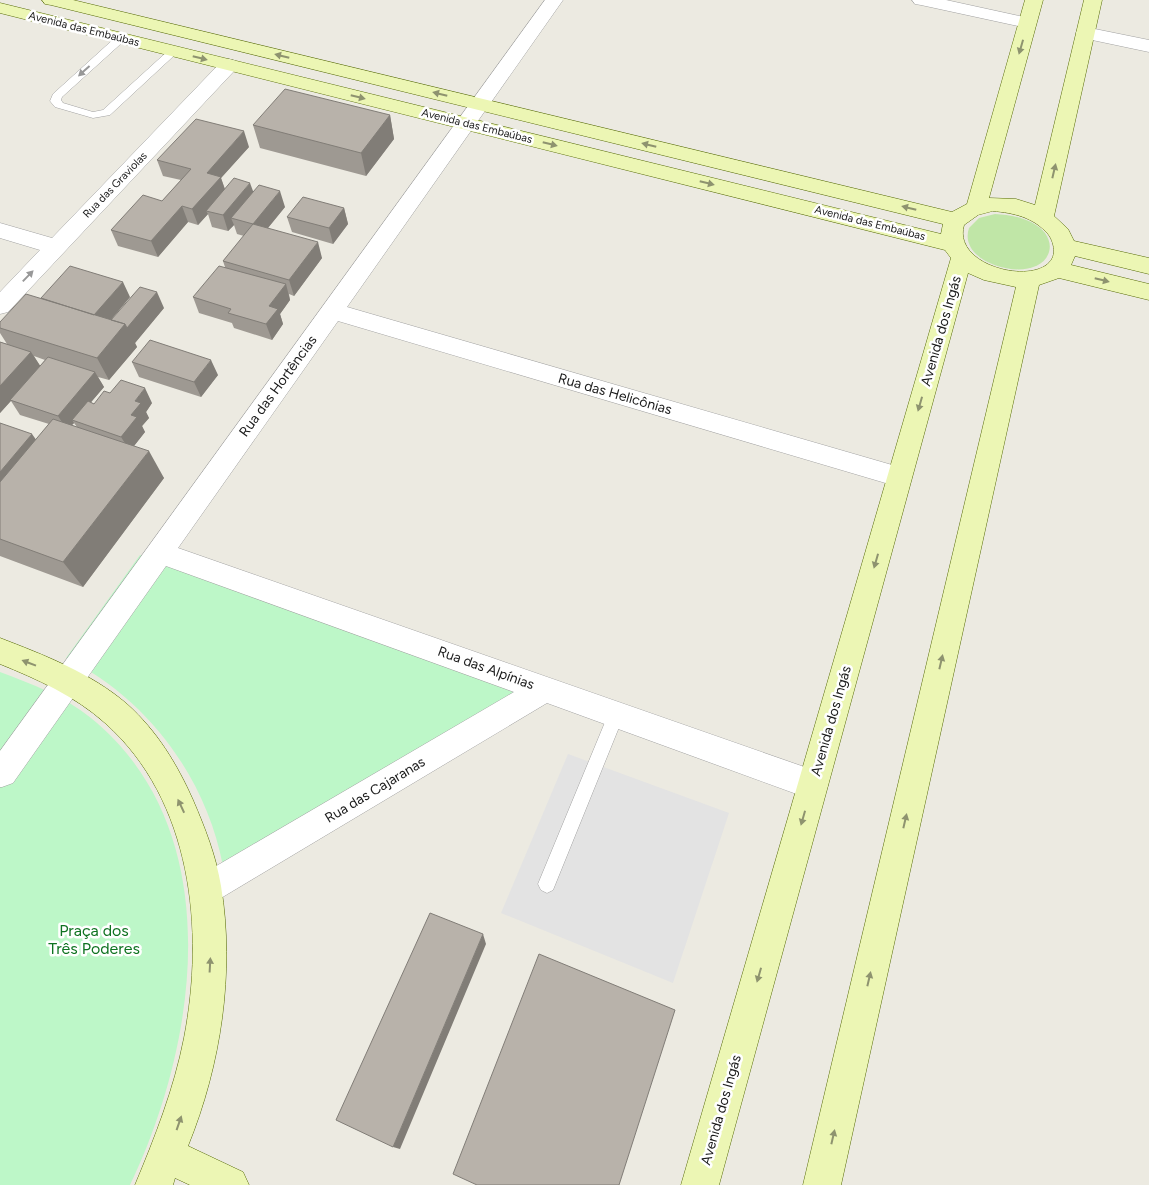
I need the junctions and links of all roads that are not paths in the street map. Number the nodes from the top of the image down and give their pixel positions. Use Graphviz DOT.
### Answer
graph roads {
  1 [pos="51,0"];
  2 [pos="554,0"];
  3 [pos="920,0"];
  4 [pos="1034,0"];
  5 [pos="1093,0"];
  6 [pos="0,8"];
  7 [pos="1027,23"];
  8 [pos="1085,33"];
  9 [pos="121,38"];
  10 [pos="1149,46"];
  11 [pos="174,51"];
  12 [pos="229,65"];
  13 [pos="480,104"];
  14 [pos="466,123"];
  15 [pos="976,208"];
  16 [pos="1043,218"];
  17 [pos="956,220"];
  18 [pos="0,230"];
  19 [pos="1064,246"];
  20 [pos="56,247"];
  21 [pos="958,250"];
  22 [pos="1149,266"];
  23 [pos="1042,274"];
  24 [pos="1149,292"];
  25 [pos="0,306"];
  26 [pos="332,311"];
  27 [pos="899,477"];
  28 [pos="159,552"];
  29 [pos="0,651"];
  30 [pos="68,680"];
  31 [pos="545,689"];
  32 [pos="616,715"];
  33 [pos="2,773"];
  34 [pos="813,784"];
  35 [pos="547,884"];
  36 [pos="205,890"];
  37 [pos="161,1170"];
  38 [pos="230,1185"];
  39 [pos="700,1185"];
  40 [pos="822,1185"];
  13 -- 1 [label="street, Avenida das Embaúbas, one-way"];
  2 -- 13 [label="street, Rua das Hortências"];
  3 -- 7 [label="street"];
  4 -- 7 [label="street"];
  5 -- 8 [label="street"];
  6 -- 9 [label="street, Avenida das Embaúbas"];
  7 -- 15 [label="street, one-way"];
  8 -- 10 [label="street"];
  16 -- 8 [label="street, one-way"];
  9 -- 11 [label="street, Avenida das Embaúbas"];
  9 -- 11 [label="lane, one-way"];
  11 -- 12 [label="street, Avenida das Embaúbas, one-way"];
  12 -- 14 [label="street, Avenida das Embaúbas, one-way"];
  12 -- 20 [label="street, Rua das Graviolas"];
  13 -- 14 [label="street, Rua das Hortências"];
  17 -- 13 [label="street, Avenida das Embaúbas, one-way"];
  14 -- 21 [label="street, Avenida das Embaúbas, one-way"];
  14 -- 26 [label="street, Rua das Hortências"];
  15 -- 16 [label="street"];
  15 -- 17 [label="street"];
  16 -- 19 [label="street"];
  17 -- 21 [label="street"];
  18 -- 20 [label="street"];
  19 -- 22 [label="street"];
  19 -- 23 [label="street"];
  25 -- 20 [label="street, Rua das Graviolas, one-way"];
  21 -- 23 [label="street, Avenida das Embaúbas"];
  21 -- 27 [label="street, Avenida dos Ingás, one-way"];
  23 -- 24 [label="street, Avenida das Embaúbas, one-way"];
  40 -- 23 [label="street, one-way"];
  26 -- 27 [label="street, Rua das Helicônias"];
  26 -- 28 [label="street, Rua das Hortências"];
  27 -- 34 [label="street, Avenida dos Ingás, one-way"];
  28 -- 30 [label="street, Rua das Hortências"];
  28 -- 31 [label="street, Rua das Alpínias"];
  30 -- 29 [label="street, one-way"];
  30 -- 33 [label="street, Rua das Hortências"];
  36 -- 30 [label="street, one-way"];
  31 -- 32 [label="street, Rua das Alpínias"];
  31 -- 36 [label="street, Rua das Cajaranas"];
  32 -- 34 [label="street, Rua das Alpínias"];
  32 -- 35 [label="lane"];
  34 -- 39 [label="street, Avenida dos Ingás, one-way"];
  37 -- 36 [label="street, one-way"];
  37 -- 38 [label="street"];
}
